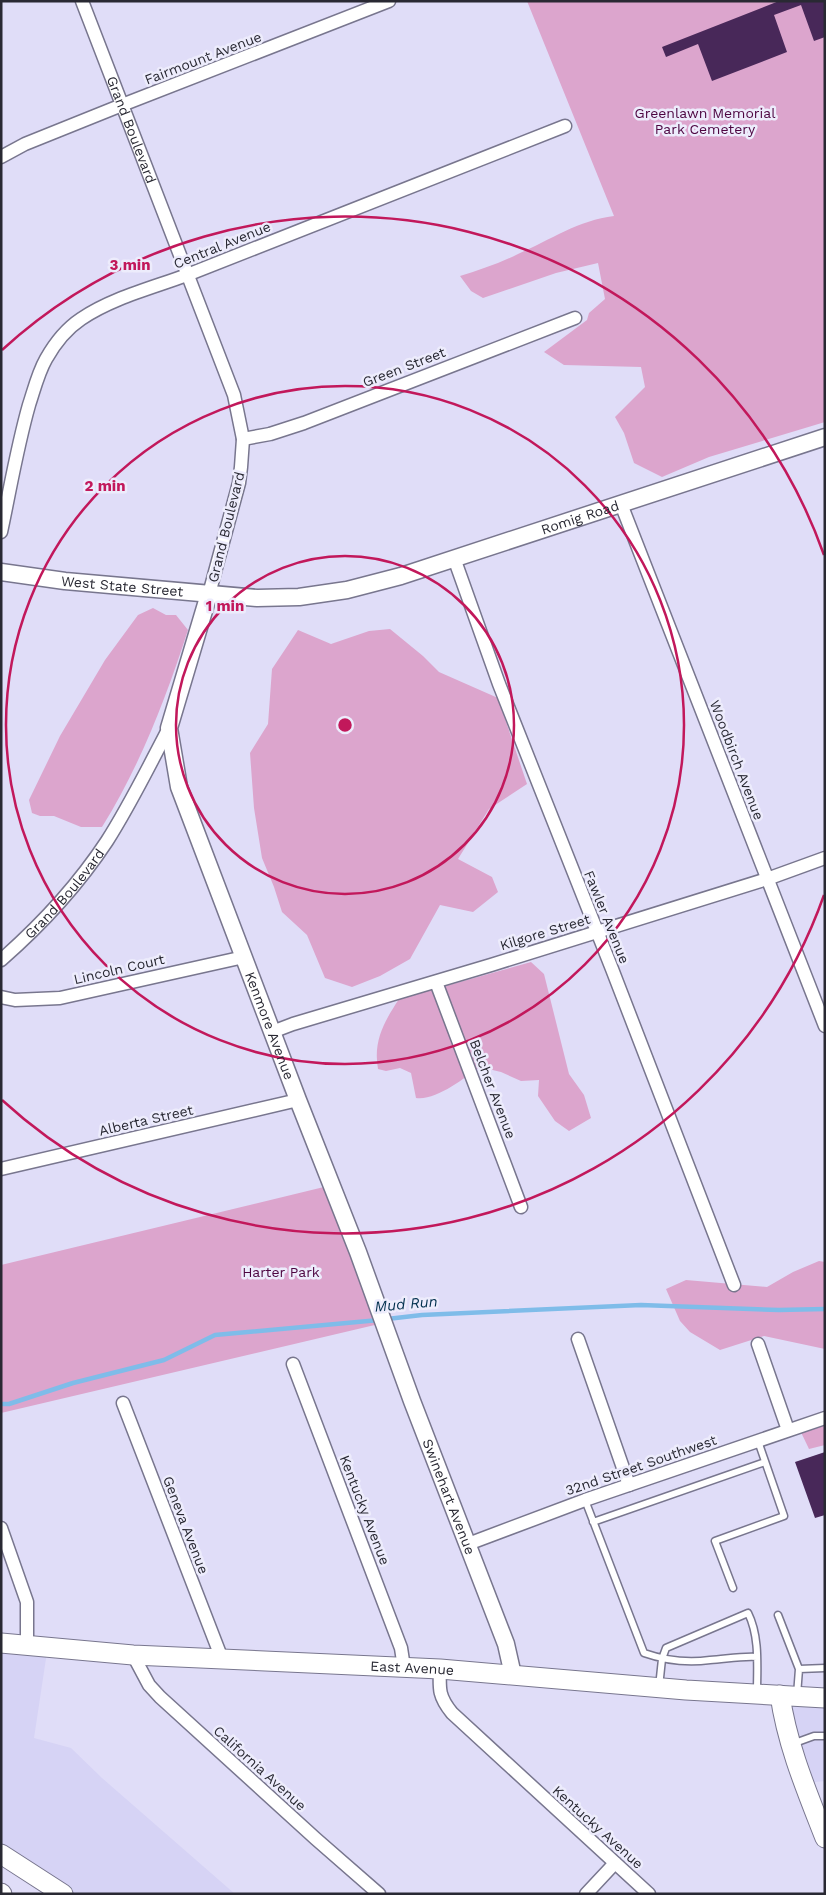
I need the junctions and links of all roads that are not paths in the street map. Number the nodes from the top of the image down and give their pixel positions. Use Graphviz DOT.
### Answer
graph roads {
  1 [pos="82,1"];
  2 [pos="389,1"];
  3 [pos="122,105"];
  4 [pos="565,126"];
  5 [pos="1,157"];
  6 [pos="187,275"];
  7 [pos="574,318"];
  8 [pos="825,437"];
  9 [pos="243,439"];
  10 [pos="621,504"];
  11 [pos="1,532"];
  12 [pos="454,558"];
  13 [pos="1,572"];
  14 [pos="335,591"];
  15 [pos="209,594"];
  16 [pos="169,728"];
  17 [pos="825,858"];
  18 [pos="767,879"];
  19 [pos="597,932"];
  20 [pos="244,957"];
  21 [pos="1,960"];
  22 [pos="436,982"];
  23 [pos="1,997"];
  24 [pos="825,1026"];
  25 [pos="272,1032"];
  26 [pos="298,1100"];
  27 [pos="1,1169"];
  28 [pos="521,1207"];
  29 [pos="734,1285"];
  30 [pos="382,1317"];
  31 [pos="578,1339"];
  32 [pos="758,1344"];
  33 [pos="293,1364"];
  34 [pos="123,1402"];
  35 [pos="825,1418"];
  36 [pos="788,1430"];
  37 [pos="758,1440"];
  38 [pos="765,1462"];
  39 [pos="629,1485"];
  40 [pos="585,1500"];
  41 [pos="593,1522"];
  42 [pos="1,1528"];
  43 [pos="468,1544"];
  44 [pos="733,1588"];
  45 [pos="778,1615"];
  46 [pos="1,1643"];
  47 [pos="27,1646"];
  48 [pos="133,1655"];
  49 [pos="757,1657"];
  50 [pos="222,1659"];
  51 [pos="662,1659"];
  52 [pos="402,1668"];
  53 [pos="825,1668"];
  54 [pos="440,1669"];
  55 [pos="799,1669"];
  56 [pos="513,1674"];
  57 [pos="659,1687"];
  58 [pos="756,1694"];
  59 [pos="788,1696"];
  60 [pos="825,1698"];
  61 [pos="825,1736"];
  62 [pos="791,1744"];
  63 [pos="825,1838"];
  64 [pos="1,1854"];
  65 [pos="615,1863"];
  66 [pos="63,1894"];
  67 [pos="378,1894"];
  68 [pos="586,1894"];
  69 [pos="649,1894"];
  1 -- 3 [label="street, Grand Boulevard"];
  2 -- 3 [label="street, Fairmount Avenue"];
  3 -- 5 [label="street, Fairmount Avenue"];
  3 -- 6 [label="street, Grand Boulevard"];
  4 -- 6 [label="street, Central Avenue"];
  6 -- 9 [label="street, Grand Boulevard"];
  6 -- 11 [label="street, Central Avenue"];
  7 -- 9 [label="street, Green Street"];
  8 -- 10 [label="street, Romig Road"];
  9 -- 15 [label="street, Grand Boulevard"];
  10 -- 12 [label="street, Romig Road"];
  10 -- 18 [label="street, Woodbirch Avenue"];
  12 -- 14 [label="street, Romig Road"];
  12 -- 19 [label="street, Fawler Avenue"];
  13 -- 15 [label="street, West State Street"];
  14 -- 15 [label="street, West State Street"];
  15 -- 16 [label="street, Grand Boulevard"];
  16 -- 20 [label="street, Kenmore Avenue"];
  16 -- 21 [label="street, Grand Boulevard"];
  17 -- 18 [label="street, Kilgore Street"];
  18 -- 19 [label="street, Kilgore Street"];
  18 -- 24 [label="street, Woodbirch Avenue"];
  19 -- 22 [label="street, Kilgore Street"];
  19 -- 29 [label="street, Fawler Avenue"];
  20 -- 23 [label="street, Lincoln Court"];
  20 -- 25 [label="street, Kenmore Avenue"];
  22 -- 25 [label="street, Kilgore Street"];
  22 -- 28 [label="street, Belcher Avenue"];
  25 -- 26 [label="street, Kenmore Avenue"];
  26 -- 27 [label="street, Alberta Street"];
  26 -- 30 [label="street, Kenmore Avenue"];
  30 -- 43 [label="street, Swinehart Avenue"];
  31 -- 39 [label="street"];
  32 -- 36 [label="street"];
  33 -- 52 [label="street, Kentucky Avenue"];
  34 -- 50 [label="street, Geneva Avenue"];
  35 -- 36 [label="street, 32nd Street Southwest"];
  36 -- 37 [label="street, 32nd Street Southwest"];
  37 -- 38 [label="lane"];
  37 -- 39 [label="street, 32nd Street Southwest"];
  38 -- 41 [label="lane"];
  38 -- 44 [label="lane"];
  39 -- 40 [label="street, 32nd Street Southwest"];
  40 -- 41 [label="lane"];
  40 -- 43 [label="street, 32nd Street Southwest"];
  41 -- 51 [label="lane"];
  42 -- 47 [label="street"];
  43 -- 56 [label="street, Swinehart Avenue"];
  45 -- 55 [label="lane"];
  46 -- 47 [label="main road, East Avenue"];
  47 -- 48 [label="main road, East Avenue"];
  48 -- 50 [label="main road, East Avenue"];
  48 -- 67 [label="street, California Avenue"];
  49 -- 51 [label="lane"];
  49 -- 51 [label="lane"];
  49 -- 58 [label="lane"];
  50 -- 52 [label="main road, East Avenue"];
  51 -- 57 [label="lane"];
  52 -- 54 [label="main road, East Avenue"];
  53 -- 55 [label="lane"];
  54 -- 56 [label="main road, East Avenue"];
  54 -- 65 [label="street, Kentucky Avenue"];
  55 -- 59 [label="lane"];
  56 -- 57 [label="main road, East Avenue"];
  57 -- 58 [label="main road, East Avenue"];
  58 -- 59 [label="main road, East Avenue"];
  59 -- 60 [label="main road, East Avenue"];
  59 -- 62 [label="main road"];
  61 -- 62 [label="lane"];
  62 -- 63 [label="main road"];
  64 -- 66 [label="main road"];
  65 -- 68 [label="street"];
  65 -- 69 [label="street, Kentucky Avenue"];
}
